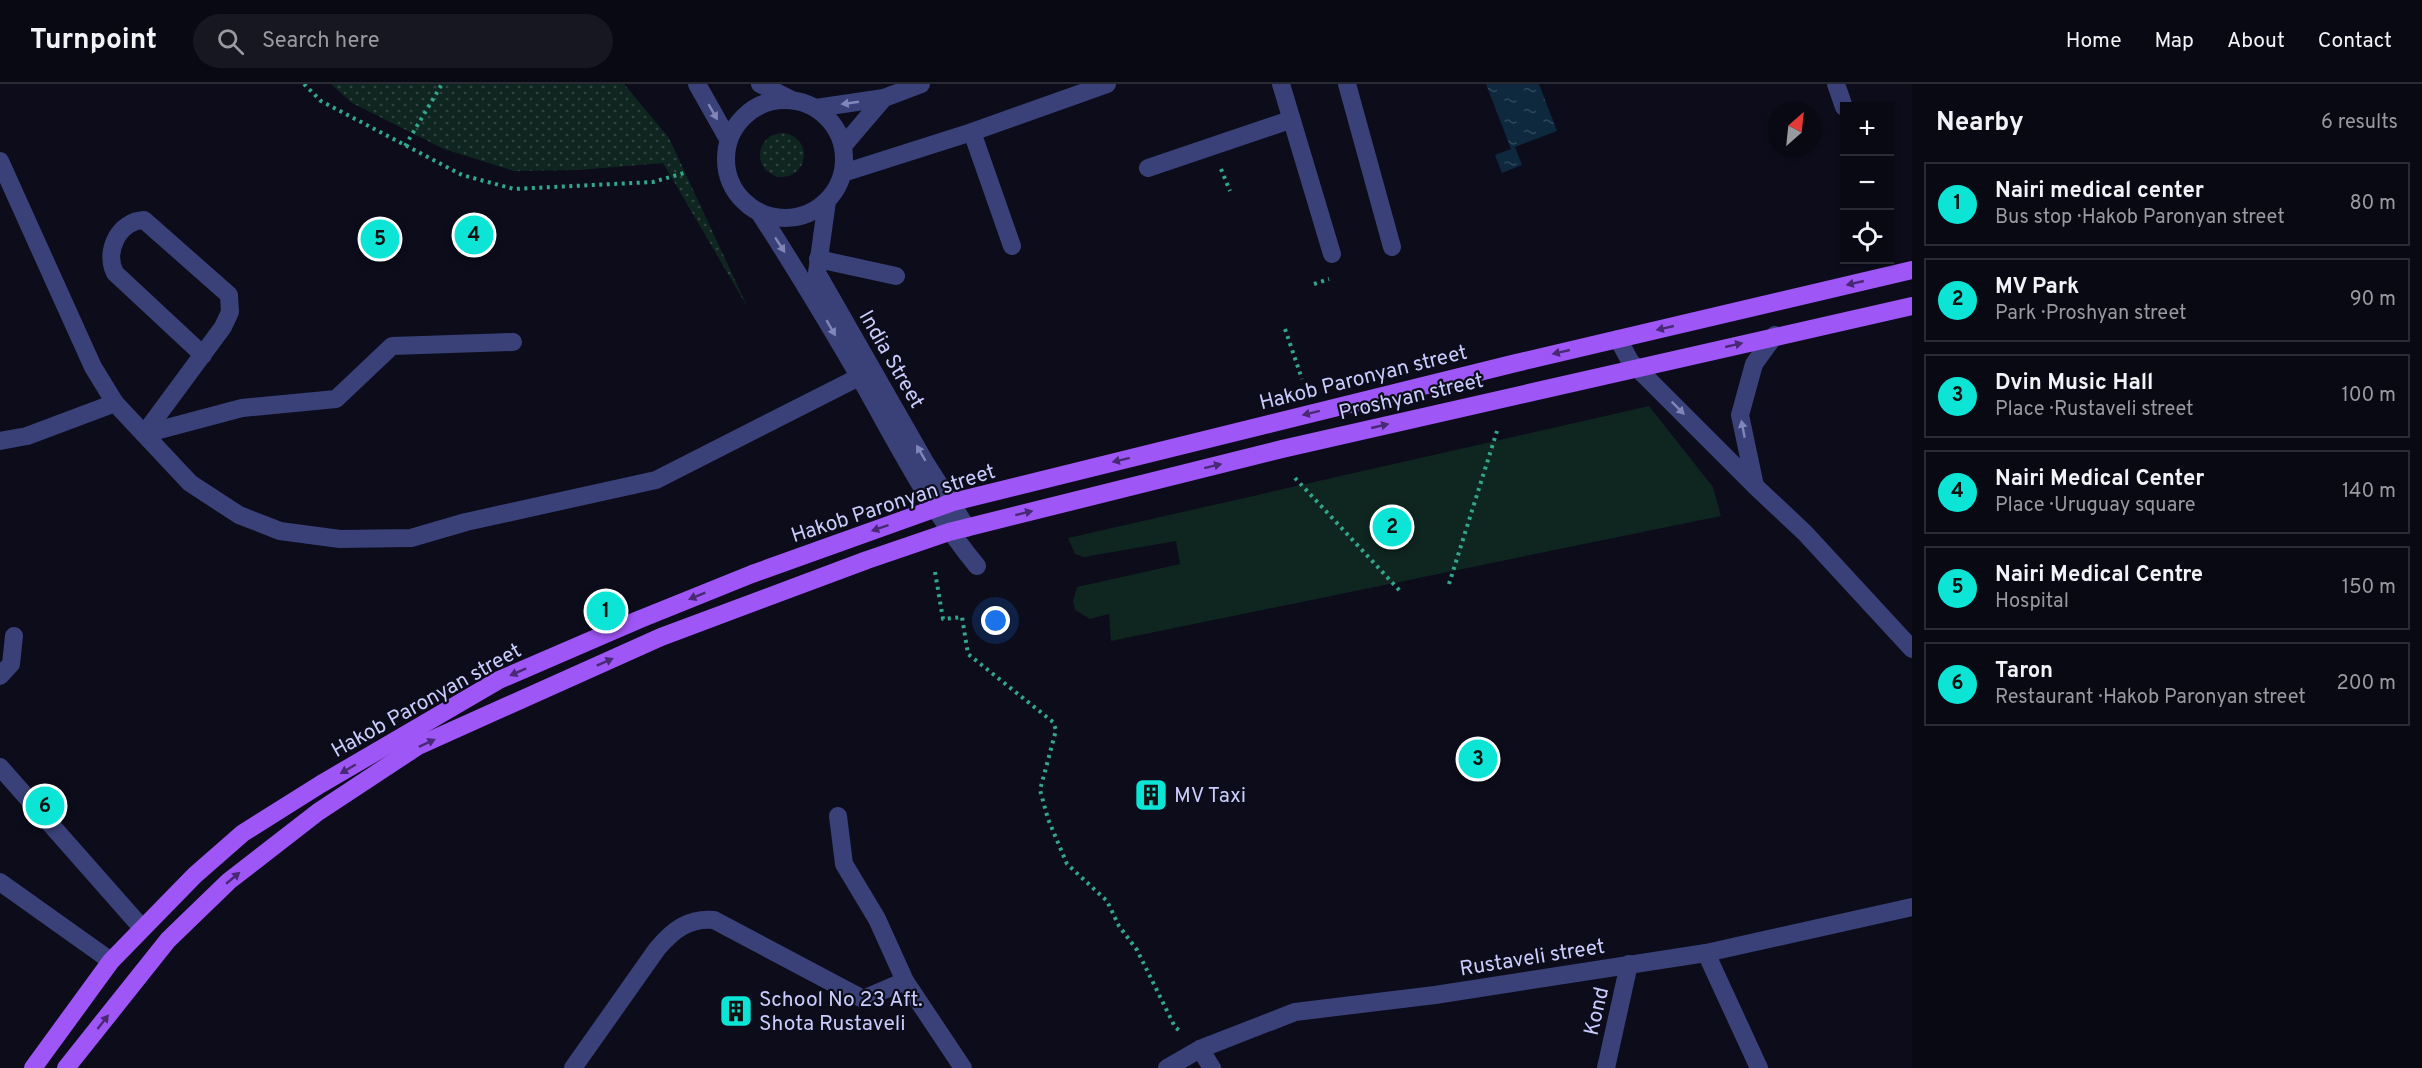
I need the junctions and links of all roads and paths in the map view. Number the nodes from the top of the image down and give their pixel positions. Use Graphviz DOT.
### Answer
graph roads {
  1 [pos="304,84"];
  2 [pos="442,84"];
  3 [pos="697,84"];
  4 [pos="760,84"];
  5 [pos="921,84"];
  6 [pos="1107,84"];
  7 [pos="1281,84"];
  8 [pos="1347,84"];
  9 [pos="1836,84"];
  10 [pos="884,98"];
  11 [pos="791,100"];
  12 [pos="1843,102"];
  13 [pos="816,108"];
  14 [pos="1290,120"];
  15 [pos="972,132"];
  16 [pos="728,139"];
  17 [pos="405,146"];
  18 [pos="843,146"];
  19 [pos="0,161"];
  20 [pos="1148,168"];
  21 [pos="1221,169"];
  22 [pos="684,173"];
  23 [pos="843,173"];
  24 [pos="1230,191"];
  25 [pos="827,201"];
  26 [pos="759,212"];
  27 [pos="1012,246"];
  28 [pos="1392,246"];
  29 [pos="1332,254"];
  30 [pos="818,259"];
  31 [pos="1912,270"];
  32 [pos="896,276"];
  33 [pos="1912,306"];
  34 [pos="1286,329"];
  35 [pos="1775,335"];
  36 [pos="1618,339"];
  37 [pos="513,342"];
  38 [pos="203,354"];
  39 [pos="1636,367"];
  40 [pos="860,377"];
  41 [pos="1302,379"];
  42 [pos="115,403"];
  43 [pos="1497,431"];
  44 [pos="144,434"];
  45 [pos="0,441"];
  46 [pos="1282,449"];
  47 [pos="1295,478"];
  48 [pos="1755,486"];
  49 [pos="953,502"];
  50 [pos="935,509"];
  51 [pos="958,530"];
  52 [pos="977,566"];
  53 [pos="935,572"];
  54 [pos="1449,584"];
  55 [pos="1402,592"];
  56 [pos="14,636"];
  57 [pos="1912,649"];
  58 [pos="0,675"];
  59 [pos="0,767"];
  60 [pos="838,816"];
  61 [pos="0,882"];
  62 [pos="1912,907"];
  63 [pos="142,928"];
  64 [pos="1706,953"];
  65 [pos="111,961"];
  66 [pos="1629,964"];
  67 [pos="905,981"];
  68 [pos="1200,1049"];
  69 [pos="33,1068"];
  70 [pos="66,1068"];
  71 [pos="573,1068"];
  72 [pos="963,1068"];
  73 [pos="1167,1068"];
  74 [pos="1212,1068"];
  75 [pos="1606,1068"];
  76 [pos="1759,1068"];
  1 -- 17 [label="path"];
  2 -- 17 [label="path"];
  3 -- 16 [label="street, one-way"];
  4 -- 11 [label="street"];
  5 -- 10 [label="street"];
  6 -- 15 [label="street"];
  7 -- 14 [label="street"];
  8 -- 28 [label="street"];
  9 -- 12 [label="street"];
  10 -- 13 [label="street, one-way"];
  10 -- 18 [label="street"];
  11 -- 13 [label="street"];
  11 -- 16 [label="street"];
  13 -- 18 [label="street"];
  14 -- 20 [label="street"];
  14 -- 29 [label="street"];
  15 -- 23 [label="street"];
  15 -- 27 [label="street"];
  16 -- 26 [label="street"];
  17 -- 22 [label="path"];
  18 -- 23 [label="street"];
  19 -- 42 [label="street"];
  21 -- 24 [label="path"];
  23 -- 25 [label="street"];
  25 -- 26 [label="street"];
  25 -- 30 [label="street, India Street"];
  26 -- 40 [label="street, India Street, one-way"];
  30 -- 32 [label="street"];
  49 -- 30 [label="street, India Street, one-way"];
  31 -- 36 [label="main road, Hakob Paronyan street, one-way"];
  33 -- 35 [label="main road"];
  34 -- 41 [label="path"];
  39 -- 35 [label="main road, one-way"];
  48 -- 35 [label="street, one-way"];
  36 -- 39 [label="street"];
  36 -- 49 [label="main road, Hakob Paronyan street, one-way"];
  37 -- 44 [label="street"];
  38 -- 38 [label="street"];
  38 -- 44 [label="street"];
  46 -- 39 [label="main road, Proshyan street, one-way"];
  39 -- 48 [label="street, one-way"];
  40 -- 44 [label="street"];
  40 -- 50 [label="street, India Street"];
  42 -- 44 [label="street"];
  42 -- 45 [label="street"];
  43 -- 54 [label="path"];
  51 -- 46 [label="main road, Hakob Paronyan street, one-way"];
  47 -- 55 [label="path"];
  48 -- 57 [label="street"];
  49 -- 50 [label="main road, Hakob Paronyan street"];
  49 -- 51 [label="street, India Street"];
  50 -- 51 [label="street, India Street"];
  50 -- 63 [label="main road, Hakob Paronyan street, one-way"];
  51 -- 52 [label="street"];
  70 -- 51 [label="main road, Hakob Paronyan street, one-way"];
  53 -- 68 [label="path"];
  56 -- 58 [label="street"];
  59 -- 63 [label="street"];
  60 -- 67 [label="street"];
  61 -- 65 [label="street"];
  62 -- 64 [label="street, Rustaveli street"];
  63 -- 65 [label="main road, Hakob Paronyan street"];
  64 -- 66 [label="street, Rustaveli street"];
  64 -- 76 [label="street"];
  65 -- 69 [label="main road, Hakob Paronyan street"];
  66 -- 68 [label="street, Rustaveli street"];
  66 -- 75 [label="street, Kond"];
  67 -- 71 [label="street"];
  67 -- 72 [label="street"];
  68 -- 73 [label="street, Rustaveli street"];
  68 -- 74 [label="street"];
}
